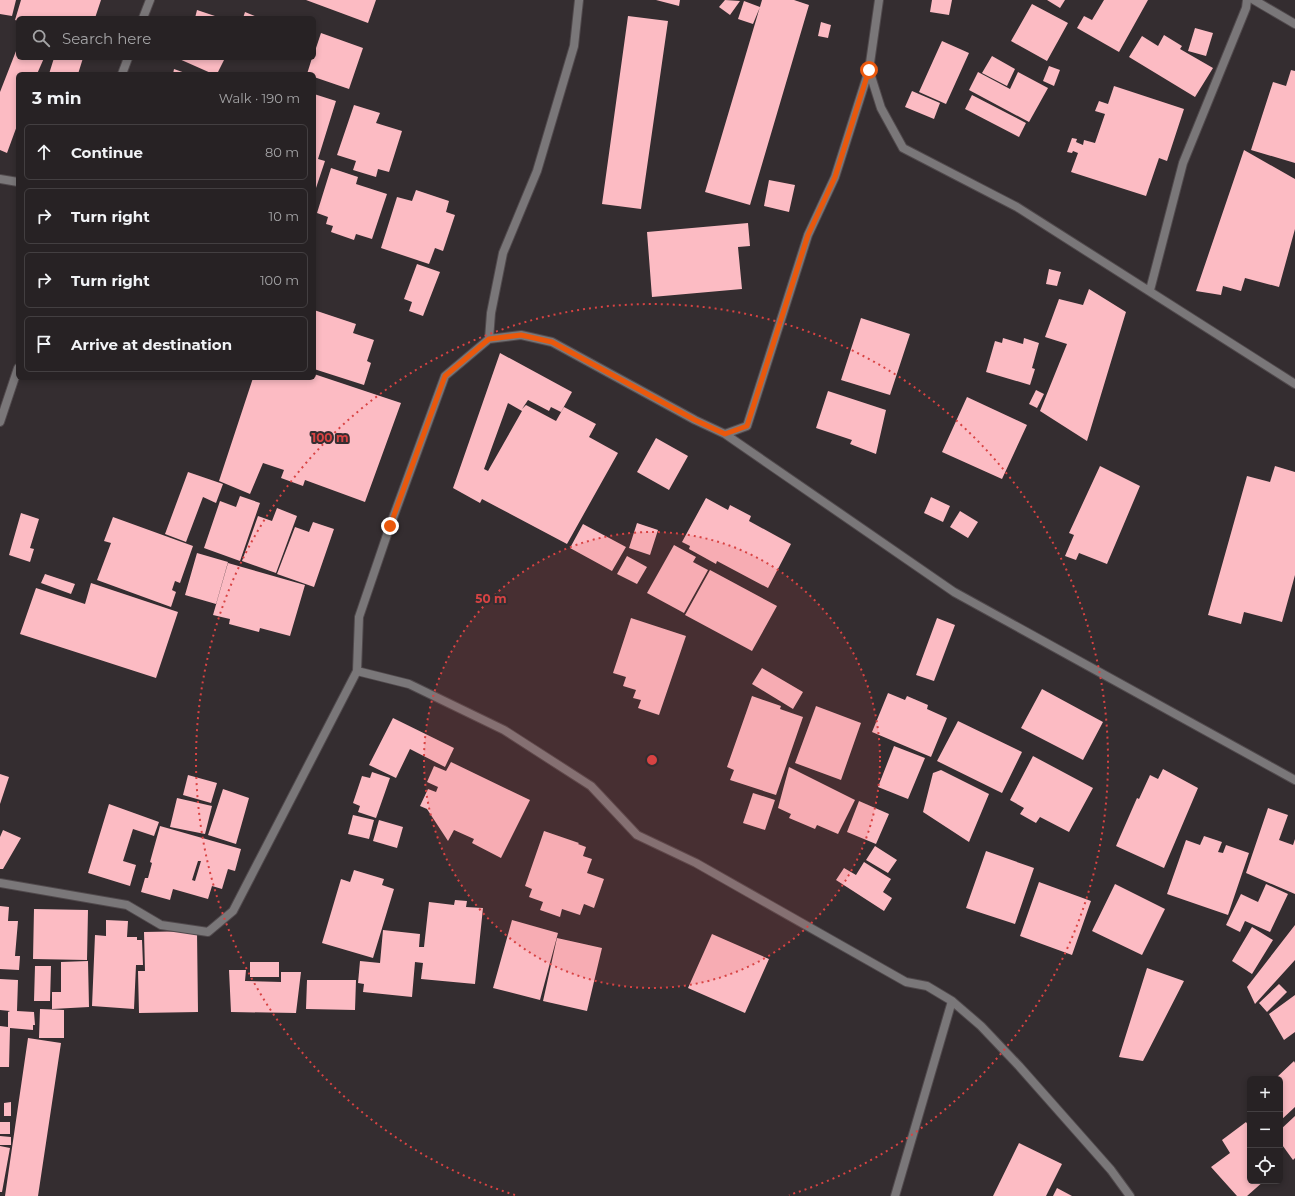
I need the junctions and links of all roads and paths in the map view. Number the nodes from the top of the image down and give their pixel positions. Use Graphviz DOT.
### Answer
graph roads {
  1 [pos="150,0"];
  2 [pos="579,0"];
  3 [pos="879,0"];
  4 [pos="1247,0"];
  5 [pos="1254,0"];
  6 [pos="144,16"];
  7 [pos="1295,24"];
  8 [pos="127,60"];
  9 [pos="869,70"];
  10 [pos="123,72"];
  11 [pos="0,179"];
  12 [pos="16,182"];
  13 [pos="1150,290"];
  14 [pos="489,339"];
  15 [pos="16,374"];
  16 [pos="1295,384"];
  17 [pos="0,422"];
  18 [pos="725,434"];
  19 [pos="357,671"];
  20 [pos="1295,780"];
  21 [pos="0,883"];
  22 [pos="952,1001"];
  23 [pos="895,1196"];
  24 [pos="1130,1196"];
  1 -- 6 [label="street"];
  2 -- 14 [label="street"];
  3 -- 9 [label="street"];
  4 -- 13 [label="street"];
  5 -- 7 [label="street"];
  8 -- 10 [label="street"];
  9 -- 13 [label="street"];
  9 -- 18 [label="street"];
  11 -- 12 [label="street"];
  13 -- 16 [label="street"];
  14 -- 18 [label="street"];
  14 -- 19 [label="street"];
  15 -- 17 [label="street"];
  18 -- 20 [label="street"];
  19 -- 21 [label="street"];
  19 -- 22 [label="street"];
  22 -- 23 [label="street"];
  22 -- 24 [label="street"];
}
